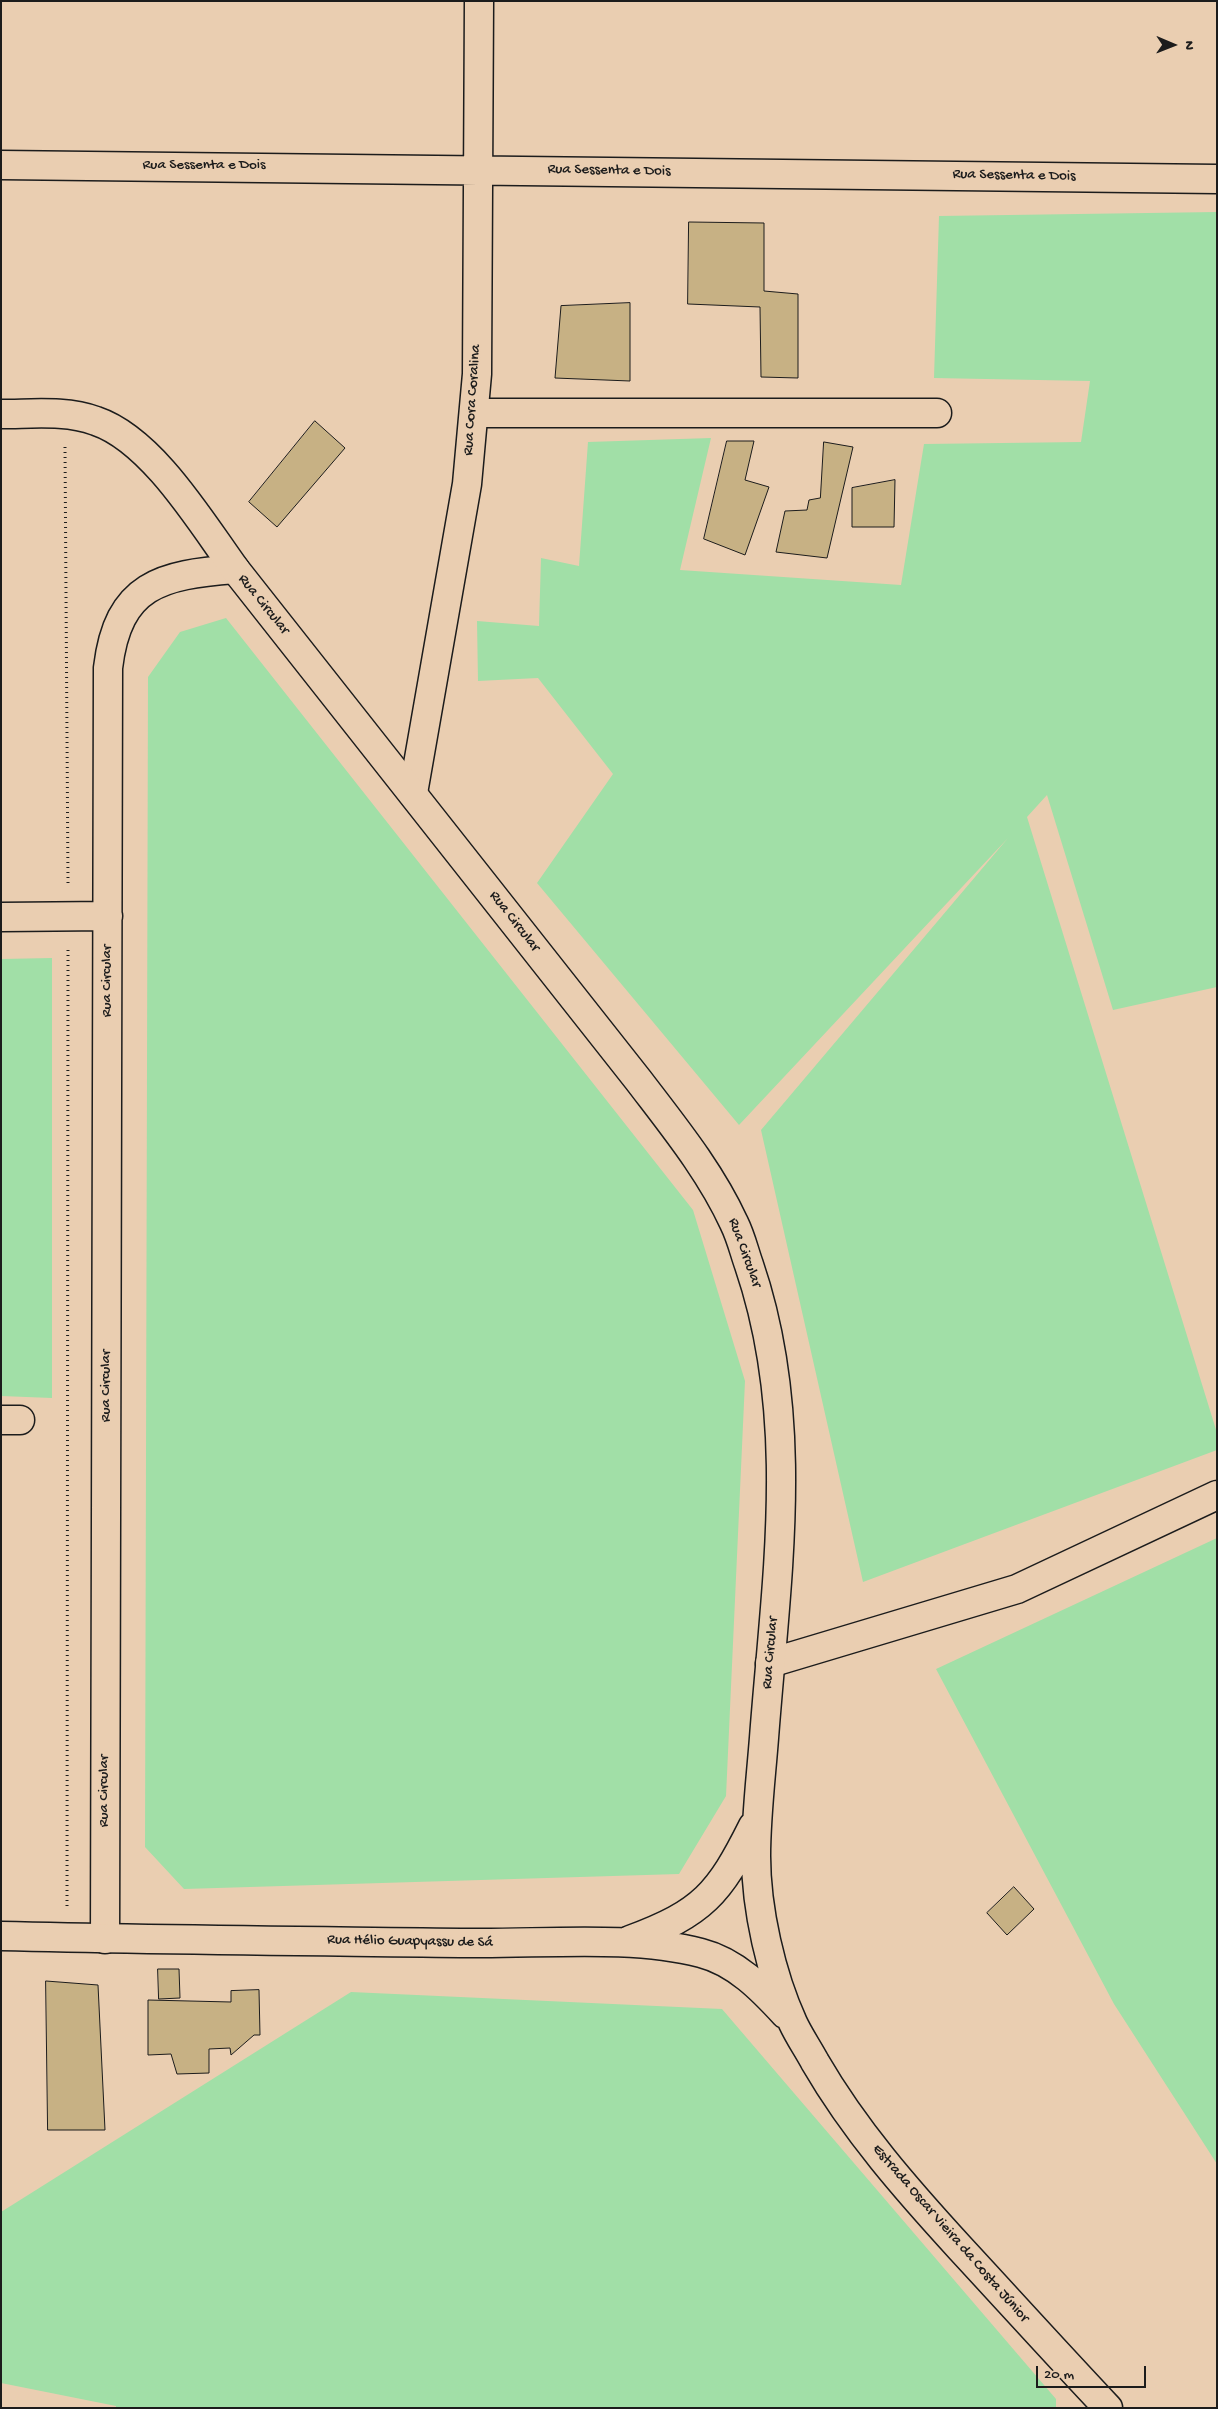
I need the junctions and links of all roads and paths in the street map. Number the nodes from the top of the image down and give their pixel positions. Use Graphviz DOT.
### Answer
graph roads {
  1 [pos="479,1"];
  2 [pos="1,165"];
  3 [pos="477,169"];
  4 [pos="1217,179"];
  5 [pos="474,413"];
  6 [pos="937,413"];
  7 [pos="1,414"];
  8 [pos="65,414"];
  9 [pos="235,570"];
  10 [pos="413,793"];
  11 [pos="108,916"];
  12 [pos="1,917"];
  13 [pos="68,918"];
  14 [pos="1217,1495"];
  15 [pos="770,1663"];
  16 [pos="758,1815"];
  17 [pos="1,1936"];
  18 [pos="67,1938"];
  19 [pos="105,1939"];
  20 [pos="624,1943"];
  21 [pos="793,2023"];
  22 [pos="1108,2408"];
  1 -- 3 [label="street, Rua Cora Coralina"];
  2 -- 3 [label="street, Rua Sessenta e Dois"];
  3 -- 4 [label="street, Rua Sessenta e Dois"];
  3 -- 5 [label="street, Rua Cora Coralina"];
  5 -- 6 [label="street"];
  5 -- 10 [label="street, Rua Cora Coralina"];
  7 -- 8 [label="street"];
  8 -- 9 [label="street"];
  8 -- 13 [label="path"];
  9 -- 10 [label="street, Rua Circular"];
  9 -- 11 [label="street, Rua Circular"];
  10 -- 15 [label="street, Rua Circular"];
  11 -- 13 [label="street"];
  11 -- 19 [label="street, Rua Circular"];
  12 -- 13 [label="street"];
  13 -- 18 [label="path"];
  14 -- 15 [label="street"];
  15 -- 16 [label="street, Rua Circular"];
  16 -- 20 [label="street, Rua Circular"];
  16 -- 21 [label="street, Rua Circular"];
  17 -- 18 [label="street, Rua Hélio Guapyassu de Sá"];
  18 -- 19 [label="street, Rua Hélio Guapyassu de Sá"];
  19 -- 20 [label="street, Rua Hélio Guapyassu de Sá"];
  20 -- 21 [label="street, Rua Hélio Guapyassu de Sá"];
  21 -- 22 [label="street, Estrada Oscar Vieira da Costa Júnior"];
}
